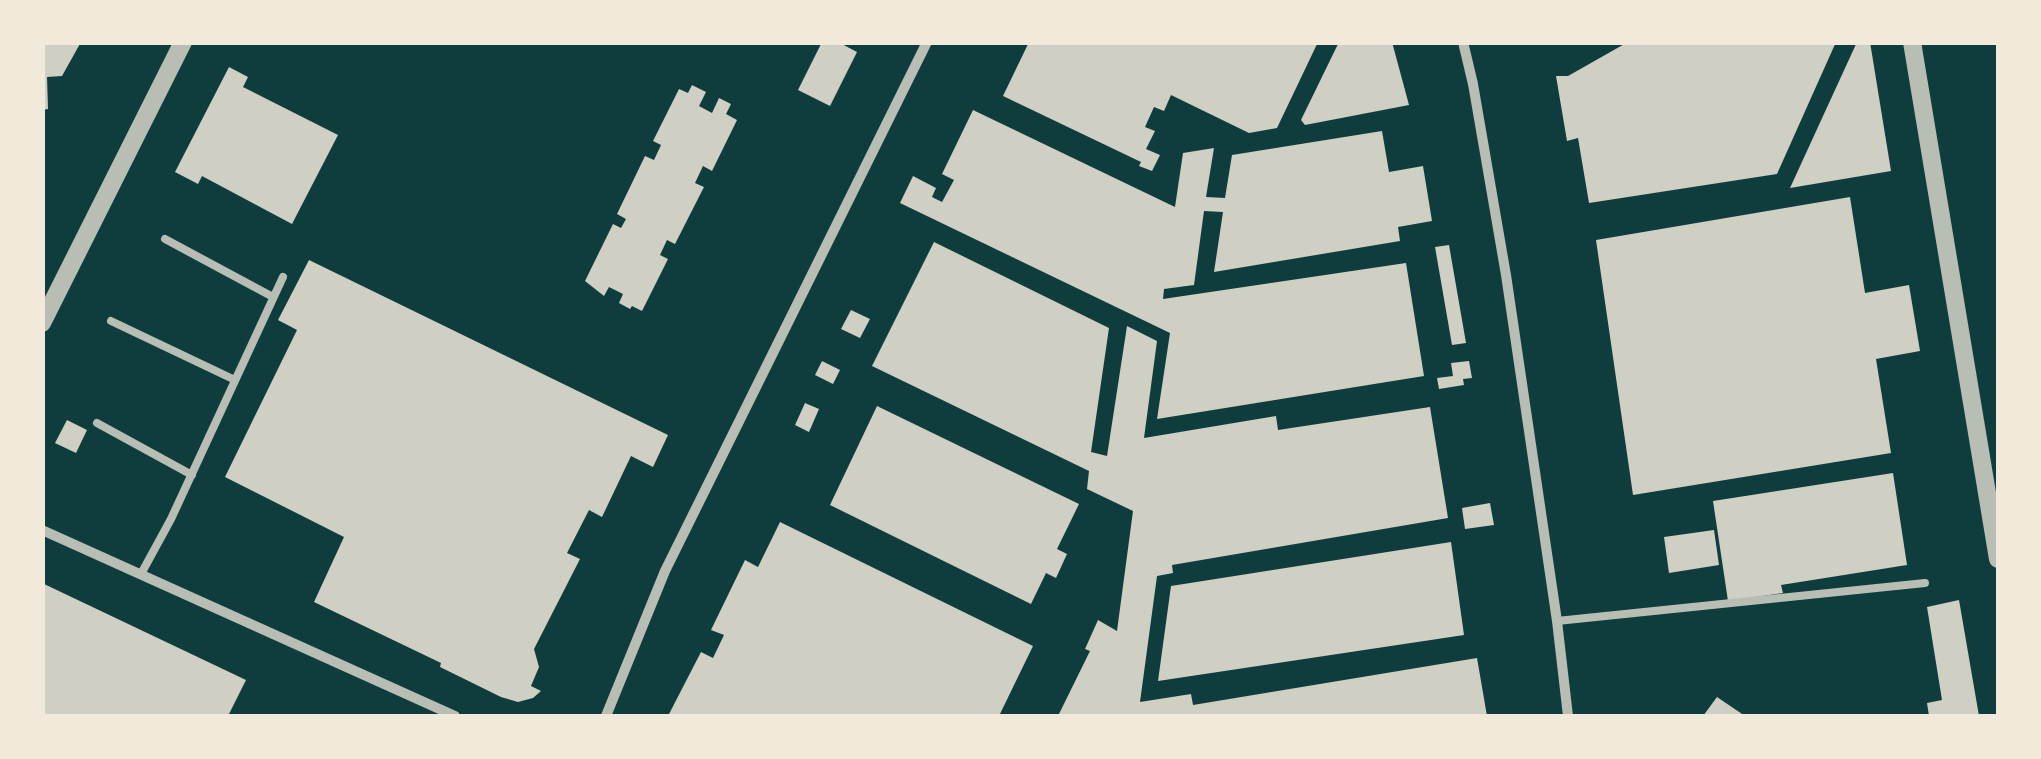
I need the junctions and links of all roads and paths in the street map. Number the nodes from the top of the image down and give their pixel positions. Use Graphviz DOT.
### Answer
graph roads {
  1 [pos="183,42"];
  2 [pos="927,42"];
  3 [pos="1462,42"];
  4 [pos="1912,42"];
  5 [pos="165,239"];
  6 [pos="283,277"];
  7 [pos="273,298"];
  8 [pos="111,322"];
  9 [pos="42,323"];
  10 [pos="235,380"];
  11 [pos="97,423"];
  12 [pos="192,475"];
  13 [pos="42,530"];
  14 [pos="1998,558"];
  15 [pos="141,574"];
  16 [pos="1926,582"];
  17 [pos="1557,621"];
  18 [pos="455,716"];
  19 [pos="606,716"];
  20 [pos="1568,716"];
  1 -- 9 [label="street"];
  2 -- 19 [label="street"];
  3 -- 17 [label="street"];
  4 -- 14 [label="street"];
  5 -- 7 [label="lane"];
  6 -- 7 [label="lane"];
  7 -- 10 [label="lane"];
  8 -- 10 [label="lane"];
  10 -- 12 [label="lane"];
  11 -- 12 [label="lane"];
  12 -- 15 [label="lane"];
  13 -- 15 [label="street"];
  15 -- 18 [label="street"];
  16 -- 17 [label="lane"];
  17 -- 20 [label="street"];
}
